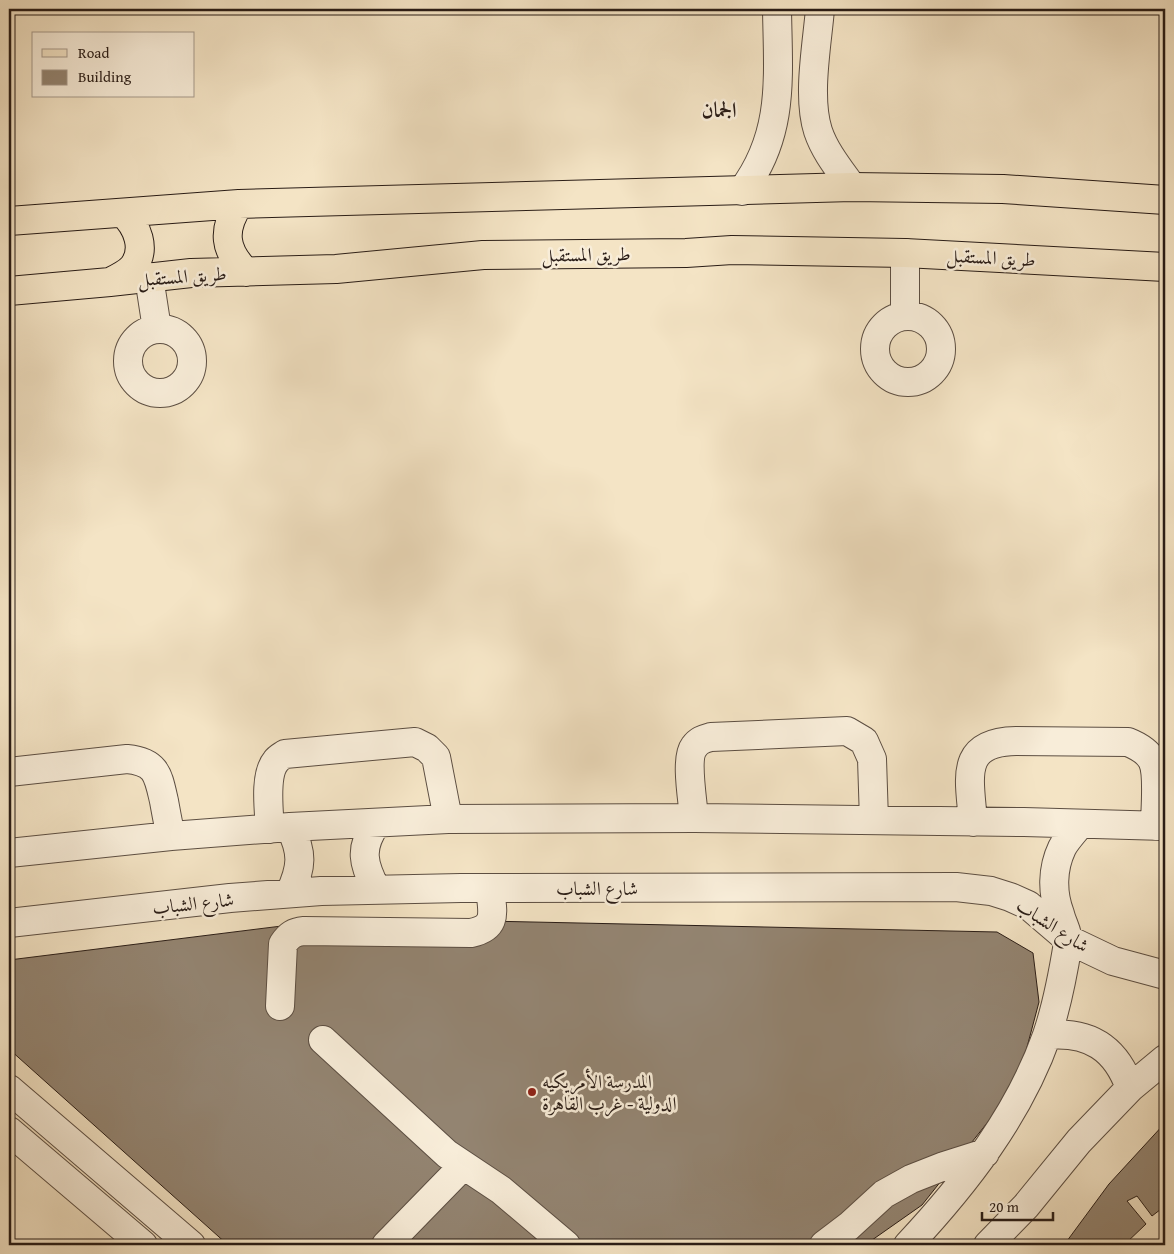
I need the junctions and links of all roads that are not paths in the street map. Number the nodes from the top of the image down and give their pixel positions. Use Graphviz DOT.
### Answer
graph roads {
  1 [pos="777,9"];
  2 [pos="820,9"];
  3 [pos="852,187"];
  4 [pos="742,191"];
  5 [pos="1165,200"];
  6 [pos="239,204"];
  7 [pos="123,213"];
  8 [pos="9,221"];
  9 [pos="905,253"];
  10 [pos="1165,267"];
  11 [pos="246,272"];
  12 [pos="149,277"];
  13 [pos="110,282"];
  14 [pos="9,291"];
  15 [pos="905,316"];
  16 [pos="157,329"];
  17 [pos="9,772"];
  18 [pos="694,818"];
  19 [pos="448,819"];
  20 [pos="874,820"];
  21 [pos="973,822"];
  22 [pos="376,824"];
  23 [pos="1080,824"];
  24 [pos="1160,826"];
  25 [pos="280,828"];
  26 [pos="171,836"];
  27 [pos="9,853"];
  28 [pos="490,888"];
  29 [pos="376,890"];
  30 [pos="290,893"];
  31 [pos="9,923"];
  32 [pos="1068,940"];
  33 [pos="1165,975"];
  34 [pos="280,1006"];
  35 [pos="1047,1035"];
  36 [pos="323,1040"];
  37 [pos="1165,1059"];
  38 [pos="1130,1088"];
  39 [pos="9,1089"];
  40 [pos="9,1131"];
  41 [pos="985,1153"];
  42 [pos="463,1166"];
  43 [pos="143,1245"];
  44 [pos="191,1245"];
  45 [pos="386,1245"];
  46 [pos="566,1245"];
  47 [pos="824,1245"];
  48 [pos="908,1245"];
  49 [pos="988,1245"];
  1 -- 4 [label="street"];
  2 -- 3 [label="street"];
  3 -- 4 [label="main road"];
  3 -- 5 [label="main road"];
  4 -- 6 [label="main road"];
  6 -- 7 [label="main road"];
  6 -- 11 [label="main road"];
  7 -- 8 [label="main road"];
  7 -- 13 [label="main road"];
  9 -- 10 [label="main road, طريق المستقبل"];
  9 -- 11 [label="main road, طريق المستقبل"];
  9 -- 15 [label="street"];
  11 -- 12 [label="main road, طريق المستقبل"];
  12 -- 13 [label="main road, طريق المستقبل"];
  12 -- 16 [label="street"];
  13 -- 14 [label="main road, طريق المستقبل"];
  17 -- 26 [label="street"];
  18 -- 19 [label="street"];
  18 -- 20 [label="street"];
  18 -- 20 [label="street"];
  19 -- 22 [label="street"];
  19 -- 25 [label="street"];
  20 -- 21 [label="street"];
  21 -- 23 [label="street"];
  21 -- 24 [label="street"];
  22 -- 25 [label="street"];
  22 -- 29 [label="street"];
  23 -- 24 [label="street"];
  23 -- 32 [label="street"];
  25 -- 26 [label="street"];
  25 -- 30 [label="street"];
  26 -- 27 [label="street"];
  28 -- 29 [label="street, شارع الشباب"];
  28 -- 32 [label="street, شارع الشباب"];
  28 -- 34 [label="street"];
  29 -- 30 [label="street, شارع الشباب"];
  30 -- 31 [label="street, شارع الشباب"];
  32 -- 33 [label="street, شارع الشباب"];
  32 -- 35 [label="street"];
  35 -- 38 [label="street"];
  35 -- 41 [label="street"];
  36 -- 42 [label="street"];
  37 -- 38 [label="street"];
  38 -- 49 [label="street"];
  39 -- 44 [label="street"];
  40 -- 43 [label="street"];
  41 -- 47 [label="street"];
  41 -- 48 [label="street"];
  42 -- 45 [label="street"];
  42 -- 46 [label="street"];
}
